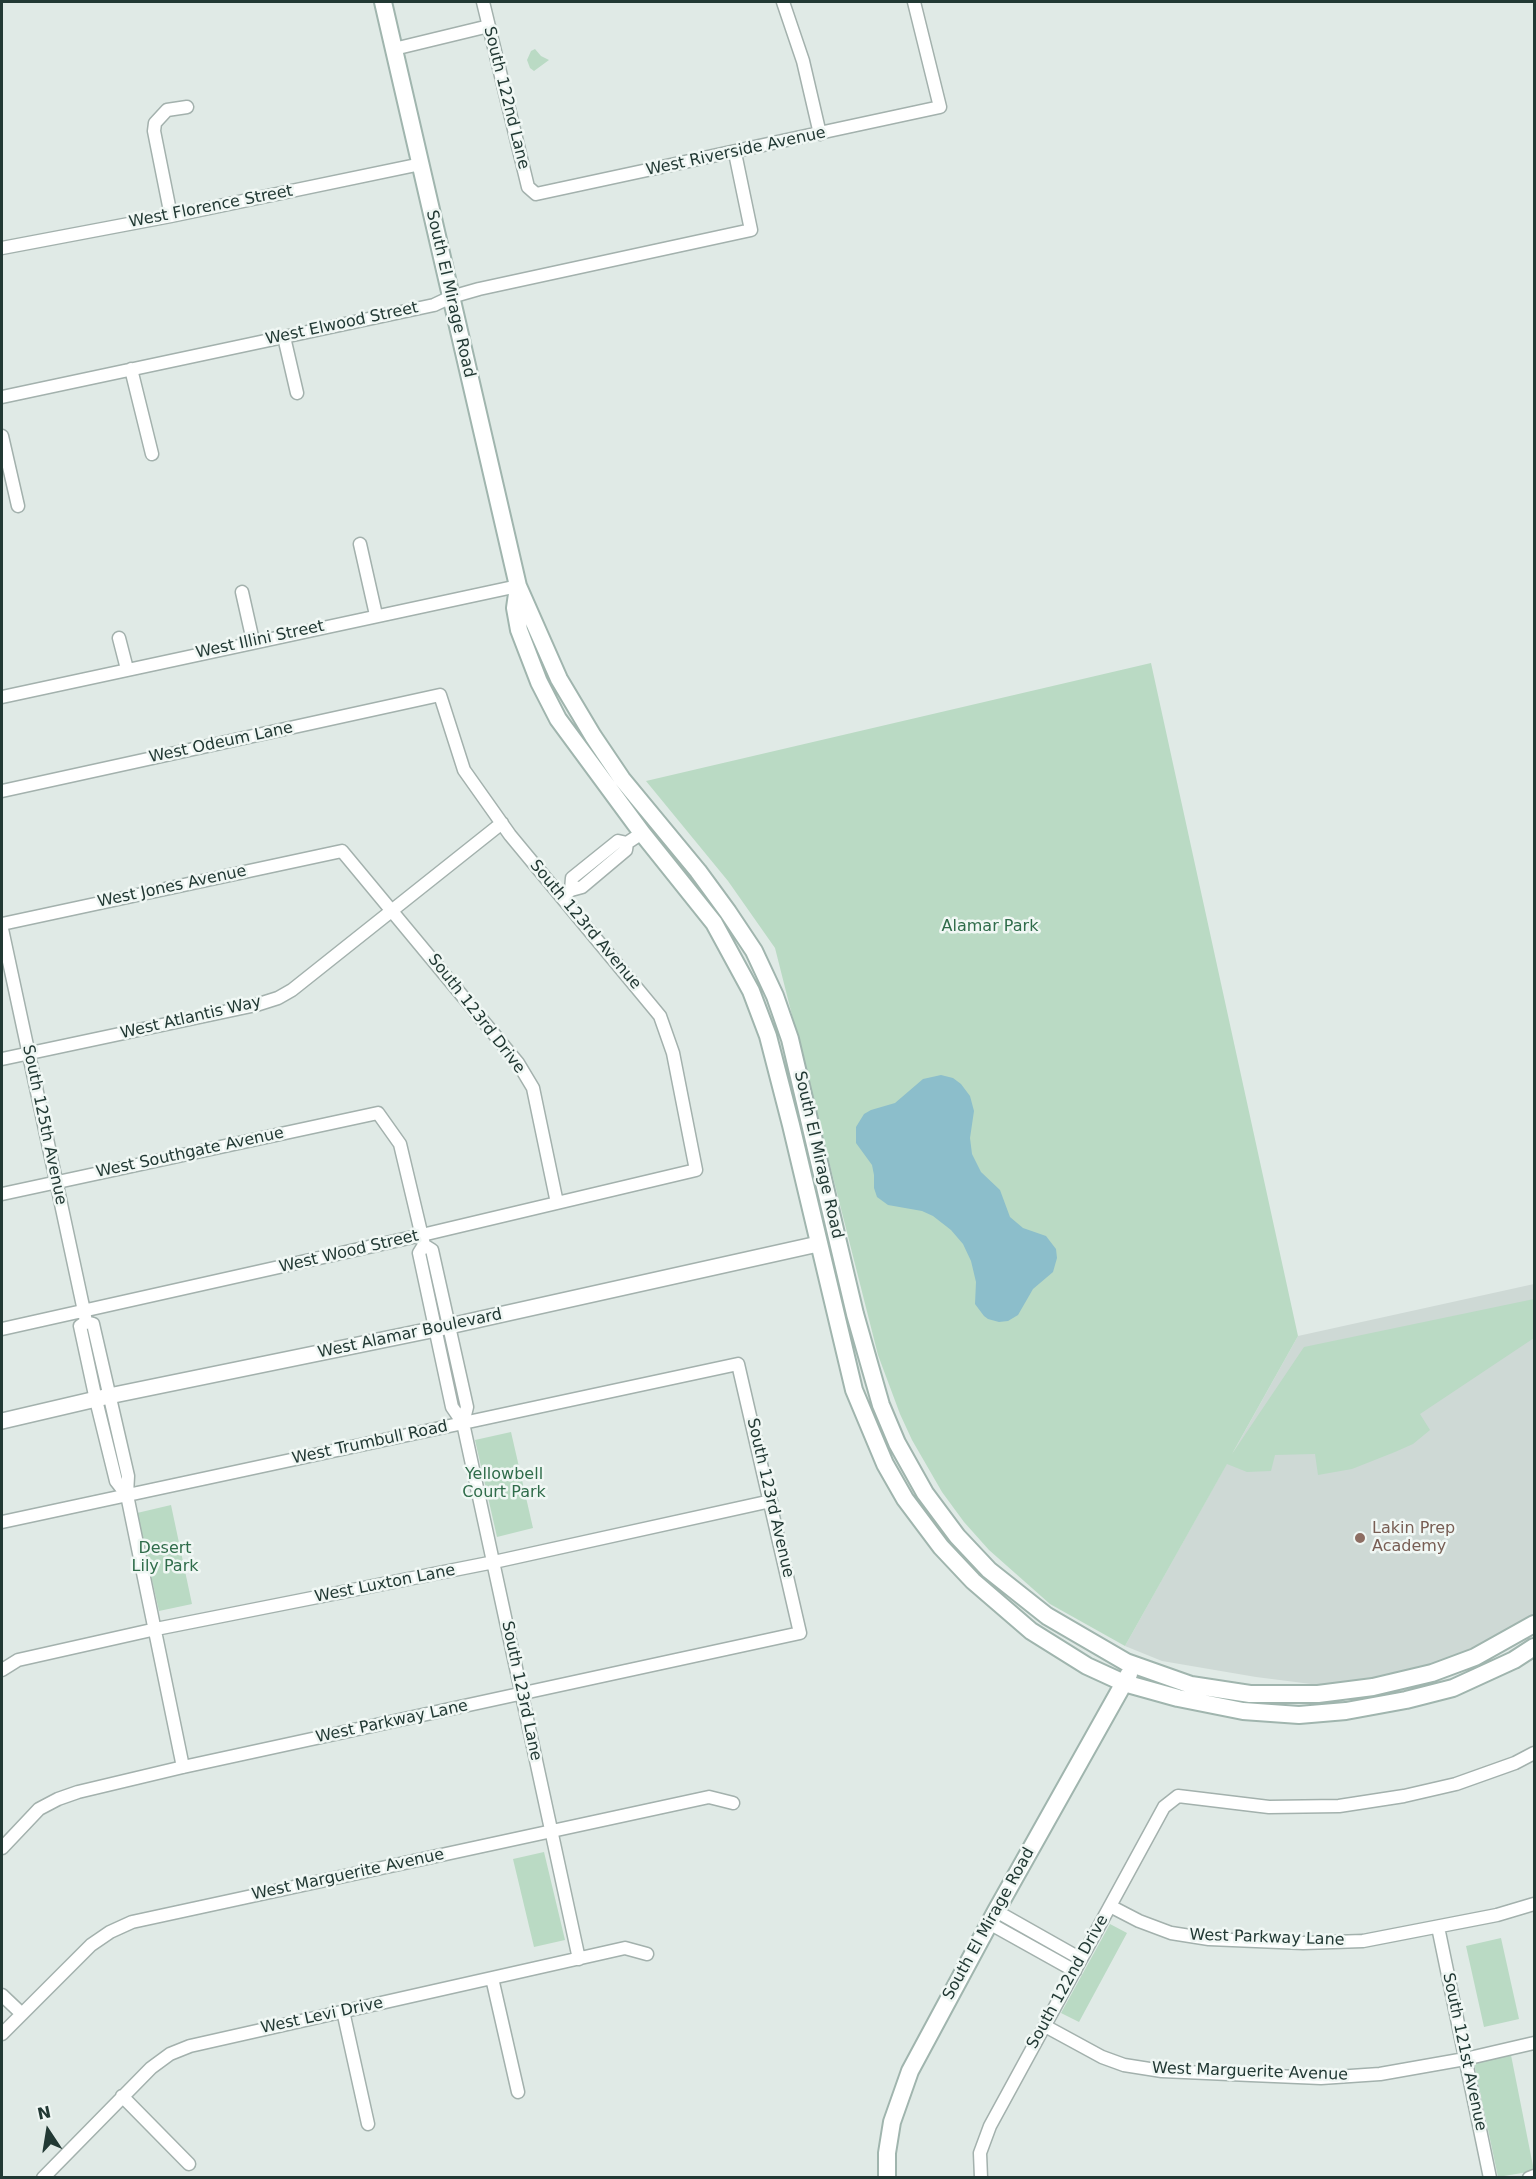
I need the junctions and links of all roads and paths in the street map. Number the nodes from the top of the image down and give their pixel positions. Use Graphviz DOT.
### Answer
graph roads {
  1 [pos="383,2"];
  2 [pos="483,2"];
  3 [pos="783,2"];
  4 [pos="914,2"];
  5 [pos="489,26"];
  6 [pos="394,50"];
  7 [pos="187,107"];
  8 [pos="820,134"];
  9 [pos="735,153"];
  10 [pos="421,164"];
  11 [pos="532,193"];
  12 [pos="171,216"];
  13 [pos="2,248"];
  14 [pos="451,297"];
  15 [pos="284,337"];
  16 [pos="131,369"];
  17 [pos="297,393"];
  18 [pos="2,397"];
  19 [pos="2,435"];
  20 [pos="152,454"];
  21 [pos="18,506"];
  22 [pos="360,544"];
  23 [pos="518,586"];
  24 [pos="242,592"];
  25 [pos="376,615"];
  26 [pos="119,638"];
  27 [pos="253,641"];
  28 [pos="127,669"];
  29 [pos="440,695"];
  30 [pos="2,697"];
  31 [pos="2,791"];
  32 [pos="502,824"];
  33 [pos="642,832"];
  34 [pos="342,851"];
  35 [pos="567,893"];
  36 [pos="392,910"];
  37 [pos="2,924"];
  38 [pos="2,929"];
  39 [pos="28,1053"];
  40 [pos="2,1059"];
  41 [pos="378,1113"];
  42 [pos="696,1170"];
  43 [pos="56,1182"];
  44 [pos="2,1194"];
  45 [pos="558,1203"];
  46 [pos="423,1240"];
  47 [pos="818,1244"];
  48 [pos="85,1316"];
  49 [pos="443,1327"];
  50 [pos="2,1329"];
  51 [pos="738,1364"];
  52 [pos="102,1398"];
  53 [pos="2,1421"];
  54 [pos="463,1423"];
  55 [pos="127,1495"];
  56 [pos="771,1501"];
  57 [pos="2,1522"];
  58 [pos="494,1562"];
  59 [pos="1534,1624"];
  60 [pos="156,1629"];
  61 [pos="800,1633"];
  62 [pos="1534,1647"];
  63 [pos="1134,1665"];
  64 [pos="2,1670"];
  65 [pos="1125,1683"];
  66 [pos="521,1694"];
  67 [pos="1534,1753"];
  68 [pos="183,1767"];
  69 [pos="733,1803"];
  70 [pos="552,1830"];
  71 [pos="2,1848"];
  72 [pos="1534,1904"];
  73 [pos="1110,1906"];
  74 [pos="993,1917"];
  75 [pos="1438,1927"];
  76 [pos="647,1954"];
  77 [pos="579,1959"];
  78 [pos="1082,1959"];
  79 [pos="1075,1971"];
  80 [pos="492,1978"];
  81 [pos="2,1995"];
  82 [pos="343,2011"];
  83 [pos="22,2014"];
  84 [pos="1045,2026"];
  85 [pos="2,2034"];
  86 [pos="1534,2043"];
  87 [pos="1466,2059"];
  88 [pos="518,2092"];
  89 [pos="123,2096"];
  90 [pos="368,2124"];
  91 [pos="189,2164"];
  92 [pos="1534,2176"];
  93 [pos="44,2178"];
  94 [pos="887,2178"];
  95 [pos="981,2178"];
  96 [pos="1490,2178"];
  97 [pos="1529,2178"];
  1 -- 6 [label="main road, South El Mirage Road"];
  2 -- 5 [label="street, South 122nd Lane"];
  3 -- 8 [label="street"];
  4 -- 8 [label="street, West Riverside Avenue"];
  5 -- 6 [label="street"];
  5 -- 11 [label="street, South 122nd Lane"];
  6 -- 10 [label="main road, South El Mirage Road"];
  7 -- 12 [label="street"];
  8 -- 9 [label="street, West Riverside Avenue"];
  9 -- 11 [label="street, West Riverside Avenue"];
  9 -- 14 [label="street, West Elwood Street"];
  10 -- 12 [label="street, West Florence Street"];
  10 -- 14 [label="main road, South El Mirage Road"];
  12 -- 13 [label="street, West Florence Street"];
  14 -- 15 [label="street, West Elwood Street"];
  14 -- 23 [label="main road, South El Mirage Road"];
  15 -- 16 [label="street, West Elwood Street"];
  15 -- 17 [label="street"];
  16 -- 18 [label="street, West Elwood Street"];
  16 -- 20 [label="street"];
  19 -- 21 [label="street"];
  22 -- 25 [label="street"];
  23 -- 25 [label="street, West Illini Street"];
  23 -- 33 [label="main road, South El Mirage Road"];
  23 -- 63 [label="main road, South El Mirage Road"];
  24 -- 27 [label="street"];
  25 -- 27 [label="street, West Illini Street"];
  26 -- 28 [label="street"];
  27 -- 28 [label="street, West Illini Street"];
  28 -- 30 [label="street, West Illini Street"];
  29 -- 31 [label="street, West Odeum Lane"];
  29 -- 32 [label="street, South 123rd Avenue"];
  32 -- 35 [label="street, South 123rd Avenue"];
  32 -- 36 [label="street, West Atlantis Way"];
  33 -- 35 [label="street"];
  33 -- 47 [label="main road, South El Mirage Road"];
  34 -- 36 [label="street, South 123rd Drive"];
  34 -- 37 [label="street, West Jones Avenue"];
  35 -- 42 [label="street, South 123rd Avenue"];
  36 -- 39 [label="street, West Atlantis Way"];
  36 -- 45 [label="street, South 123rd Drive"];
  38 -- 39 [label="street, South 125th Avenue"];
  39 -- 40 [label="street, West Atlantis Way"];
  39 -- 43 [label="street, South 125th Avenue"];
  41 -- 43 [label="street, West Southgate Avenue"];
  41 -- 46 [label="street, South 123rd Lane"];
  42 -- 45 [label="street, West Wood Street"];
  43 -- 44 [label="street, West Southgate Avenue"];
  43 -- 48 [label="street, South 125th Avenue"];
  45 -- 46 [label="street, West Wood Street"];
  46 -- 48 [label="street, West Wood Street"];
  46 -- 49 [label="street, South 123rd Lane"];
  47 -- 49 [label="street, West Alamar Boulevard"];
  47 -- 65 [label="main road, South El Mirage Road"];
  48 -- 50 [label="street, West Wood Street"];
  48 -- 52 [label="street, South 125th Avenue"];
  49 -- 52 [label="street, West Alamar Boulevard"];
  49 -- 54 [label="street, South 123rd Lane"];
  51 -- 54 [label="street, West Trumbull Road"];
  51 -- 56 [label="street, South 123rd Avenue"];
  52 -- 53 [label="street, West Alamar Boulevard"];
  52 -- 55 [label="street, South 125th Avenue"];
  54 -- 55 [label="street, West Trumbull Road"];
  54 -- 58 [label="street, South 123rd Lane"];
  55 -- 57 [label="street, West Trumbull Road"];
  55 -- 60 [label="street, South 125th Avenue"];
  56 -- 58 [label="street, West Luxton Lane"];
  56 -- 61 [label="street, South 123rd Avenue"];
  58 -- 60 [label="street, West Luxton Lane"];
  58 -- 66 [label="street, South 123rd Lane"];
  59 -- 63 [label="main road"];
  60 -- 64 [label="street, West Luxton Lane"];
  60 -- 68 [label="street, South 125th Avenue"];
  61 -- 66 [label="street, West Parkway Lane"];
  62 -- 65 [label="main road"];
  63 -- 65 [label="main road, South El Mirage Road"];
  65 -- 74 [label="main road, South El Mirage Road"];
  66 -- 68 [label="street, West Parkway Lane"];
  66 -- 70 [label="street, South 123rd Lane"];
  67 -- 73 [label="street, South 122nd Drive"];
  68 -- 71 [label="street, West Parkway Lane"];
  69 -- 70 [label="street, West Marguerite Avenue"];
  70 -- 77 [label="street, South 123rd Lane"];
  70 -- 83 [label="street, West Marguerite Avenue"];
  72 -- 75 [label="street, West Parkway Lane"];
  73 -- 75 [label="street, West Parkway Lane"];
  73 -- 78 [label="street, South 122nd Drive"];
  74 -- 78 [label="street"];
  74 -- 79 [label="street"];
  74 -- 94 [label="main road, South El Mirage Road"];
  75 -- 87 [label="street, South 121st Avenue"];
  76 -- 77 [label="street, West Levi Drive"];
  77 -- 80 [label="street, West Levi Drive"];
  78 -- 79 [label="street, South 122nd Drive"];
  79 -- 84 [label="street, South 122nd Drive"];
  80 -- 82 [label="street, West Levi Drive"];
  80 -- 88 [label="street"];
  81 -- 83 [label="street"];
  82 -- 89 [label="street, West Levi Drive"];
  82 -- 90 [label="street"];
  83 -- 85 [label="street, West Marguerite Avenue"];
  84 -- 87 [label="street, West Marguerite Avenue"];
  84 -- 95 [label="street, South 122nd Drive"];
  86 -- 87 [label="street, West Marguerite Avenue"];
  87 -- 96 [label="street, South 121st Avenue"];
  89 -- 91 [label="street"];
  89 -- 93 [label="street, West Levi Drive"];
  92 -- 97 [label="street"];
}
